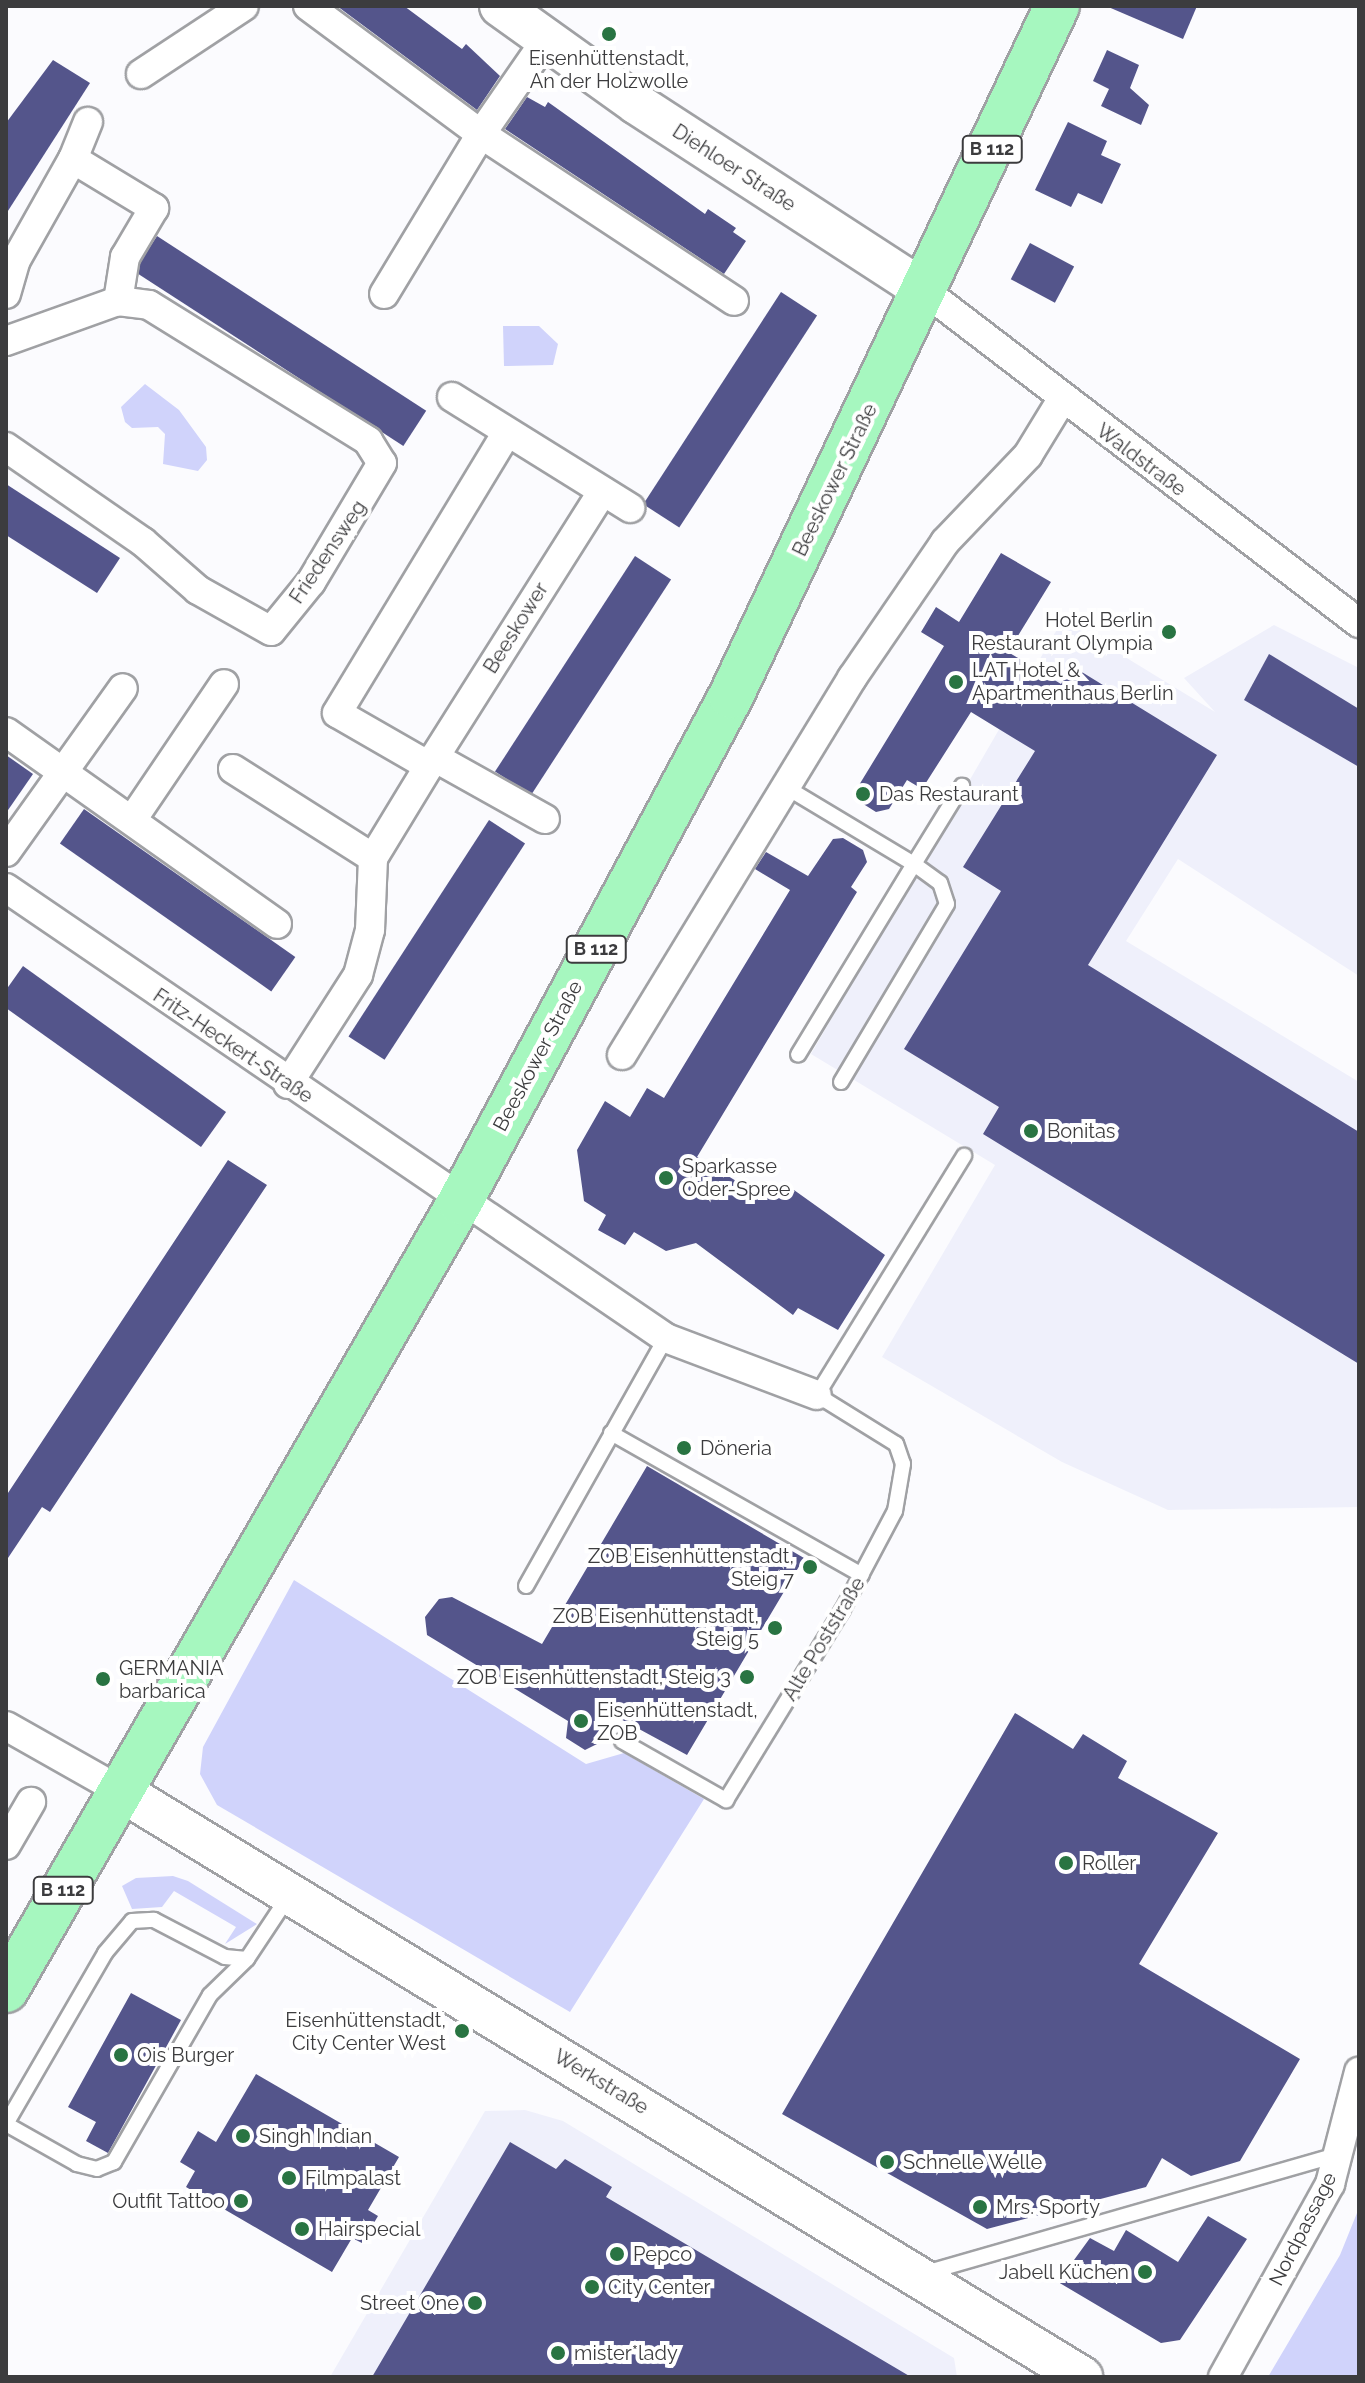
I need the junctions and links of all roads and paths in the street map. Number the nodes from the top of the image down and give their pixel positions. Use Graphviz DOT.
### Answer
graph roads {
  1 [pos="244,6"];
  2 [pos="308,6"];
  3 [pos="500,6"];
  4 [pos="1057,6"];
  5 [pos="546,40"];
  6 [pos="141,74"];
  7 [pos="88,122"];
  8 [pos="481,134"];
  9 [pos="73,159"];
  10 [pos="926,292"];
  11 [pos="6,294"];
  12 [pos="384,294"];
  13 [pos="118,301"];
  14 [pos="734,301"];
  15 [pos="7,335"];
  16 [pos="452,397"];
  17 [pos="1061,401"];
  18 [pos="507,432"];
  19 [pos="6,447"];
  20 [pos="603,491"];
  21 [pos="630,508"];
  22 [pos="1359,623"];
  23 [pos="224,684"];
  24 [pos="123,688"];
  25 [pos="6,732"];
  26 [pos="431,761"];
  27 [pos="233,769"];
  28 [pos="64,771"];
  29 [pos="784,786"];
  30 [pos="962,786"];
  31 [pos="545,819"];
  32 [pos="132,820"];
  33 [pos="6,852"];
  34 [pos="373,858"];
  35 [pos="914,864"];
  36 [pos="6,888"];
  37 [pos="277,924"];
  38 [pos="622,1055"];
  39 [pos="798,1055"];
  40 [pos="841,1082"];
  41 [pos="288,1084"];
  42 [pos="964,1156"];
  43 [pos="460,1202"];
  44 [pos="666,1338"];
  45 [pos="817,1395"];
  46 [pos="611,1433"];
  47 [pos="862,1575"];
  48 [pos="526,1586"];
  49 [pos="6,1726"];
  50 [pos="622,1741"];
  51 [pos="119,1790"];
  52 [pos="31,1802"];
  53 [pos="6,1845"];
  54 [pos="288,1897"];
  55 [pos="247,1959"];
  56 [pos="6,1990"];
  57 [pos="1359,2072"];
  58 [pos="6,2124"];
  59 [pos="1339,2154"];
  60 [pos="917,2276"];
  61 [pos="1082,2377"];
  62 [pos="1223,2377"];
  1 -- 6 [label="street"];
  2 -- 8 [label="street"];
  3 -- 5 [label="street, Diehloer Straße"];
  4 -- 10 [label="main road, Beeskower Straße / B 112"];
  5 -- 8 [label="street"];
  5 -- 10 [label="street, Diehloer Straße"];
  7 -- 9 [label="street"];
  8 -- 12 [label="street"];
  8 -- 14 [label="street"];
  9 -- 11 [label="street"];
  9 -- 13 [label="street"];
  10 -- 17 [label="street, Waldstraße"];
  10 -- 43 [label="main road, Beeskower Straße / B 112"];
  13 -- 15 [label="street"];
  13 -- 19 [label="street, Friedensweg"];
  16 -- 18 [label="street"];
  17 -- 22 [label="street, Waldstraße"];
  17 -- 29 [label="street"];
  18 -- 20 [label="street"];
  18 -- 26 [label="street"];
  20 -- 21 [label="street"];
  20 -- 26 [label="street, Beeskower"];
  23 -- 32 [label="street"];
  24 -- 28 [label="street"];
  25 -- 28 [label="street"];
  26 -- 31 [label="street"];
  26 -- 34 [label="street"];
  27 -- 34 [label="street"];
  28 -- 32 [label="street"];
  28 -- 33 [label="street"];
  29 -- 35 [label="lane"];
  29 -- 38 [label="street"];
  30 -- 35 [label="lane"];
  32 -- 37 [label="street"];
  34 -- 41 [label="street"];
  35 -- 39 [label="lane"];
  35 -- 40 [label="lane"];
  36 -- 41 [label="street, Fritz-Heckert-Straße"];
  41 -- 43 [label="street, Fritz-Heckert-Straße"];
  42 -- 45 [label="lane"];
  43 -- 44 [label="street, Alte Poststraße"];
  43 -- 51 [label="main road, Beeskower Straße / B 112"];
  44 -- 45 [label="street, Alte Poststraße"];
  44 -- 46 [label="lane"];
  45 -- 47 [label="lane, Alte Poststraße"];
  46 -- 47 [label="lane"];
  46 -- 48 [label="lane"];
  47 -- 50 [label="lane, Alte Poststraße"];
  49 -- 51 [label="street"];
  51 -- 54 [label="street, Werkstraße"];
  51 -- 56 [label="main road, Beeskower Straße / B 112"];
  52 -- 53 [label="street"];
  54 -- 55 [label="lane"];
  54 -- 60 [label="street, Werkstraße"];
  55 -- 58 [label="lane"];
  55 -- 58 [label="lane"];
  57 -- 59 [label="street, Nordpassage"];
  59 -- 60 [label="lane"];
  59 -- 62 [label="street, Nordpassage"];
  60 -- 61 [label="street, Werkstraße"];
}
